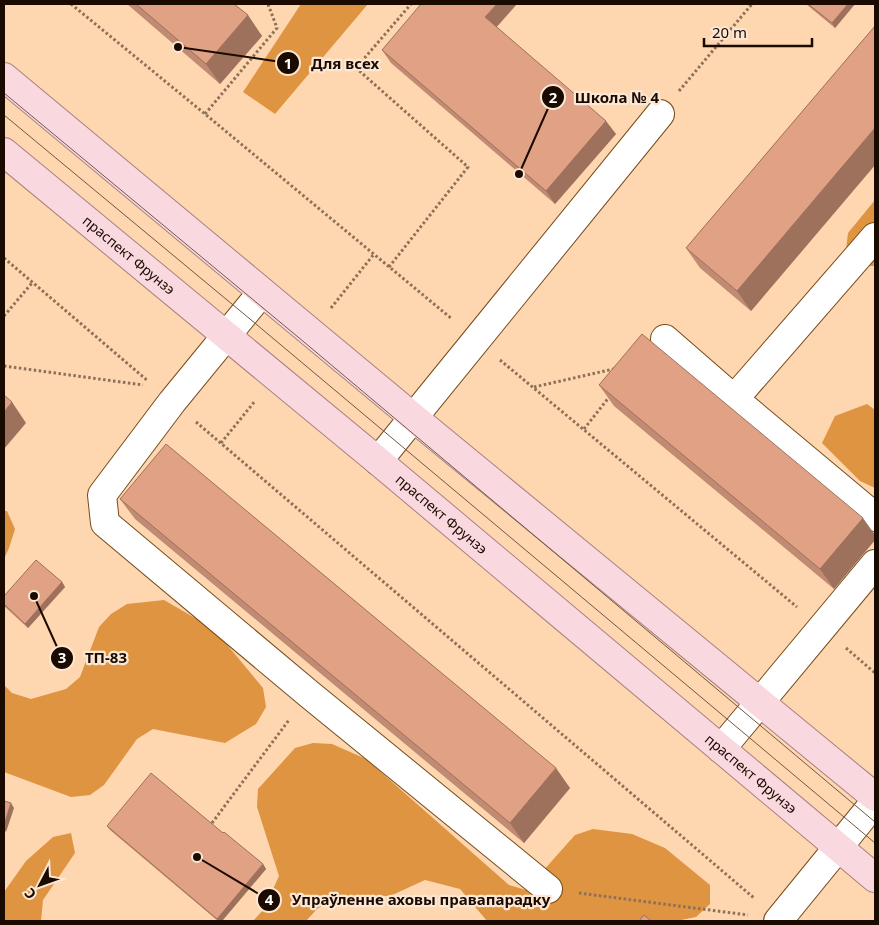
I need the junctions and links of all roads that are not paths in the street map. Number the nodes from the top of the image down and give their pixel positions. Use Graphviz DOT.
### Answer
graph roads {
  1 [pos="4,77"];
  2 [pos="660,114"];
  3 [pos="4,152"];
  4 [pos="875,237"];
  5 [pos="262,292"];
  6 [pos="226,335"];
  7 [pos="664,339"];
  8 [pos="734,399"];
  9 [pos="414,418"];
  10 [pos="378,460"];
  11 [pos="875,517"];
  12 [pos="875,564"];
  13 [pos="759,702"];
  14 [pos="721,749"];
  15 [pos="875,797"];
  16 [pos="875,802"];
  17 [pos="839,847"];
  18 [pos="875,878"];
  19 [pos="548,889"];
  20 [pos="779,920"];
  1 -- 5 [label="main road"];
  2 -- 9 [label="lane"];
  3 -- 6 [label="main road, праспект Фрунзэ"];
  4 -- 8 [label="lane"];
  5 -- 6 [label="lane"];
  5 -- 9 [label="main road"];
  6 -- 10 [label="main road, праспект Фрунзэ"];
  6 -- 19 [label="lane"];
  7 -- 8 [label="lane"];
  8 -- 11 [label="lane"];
  9 -- 10 [label="lane"];
  9 -- 13 [label="main road"];
  10 -- 14 [label="main road, праспект Фрунзэ"];
  12 -- 13 [label="lane"];
  13 -- 14 [label="lane"];
  13 -- 15 [label="main road"];
  14 -- 17 [label="main road, праспект Фрунзэ"];
  16 -- 17 [label="lane"];
  17 -- 18 [label="main road, праспект Фрунзэ"];
  17 -- 20 [label="lane"];
}
